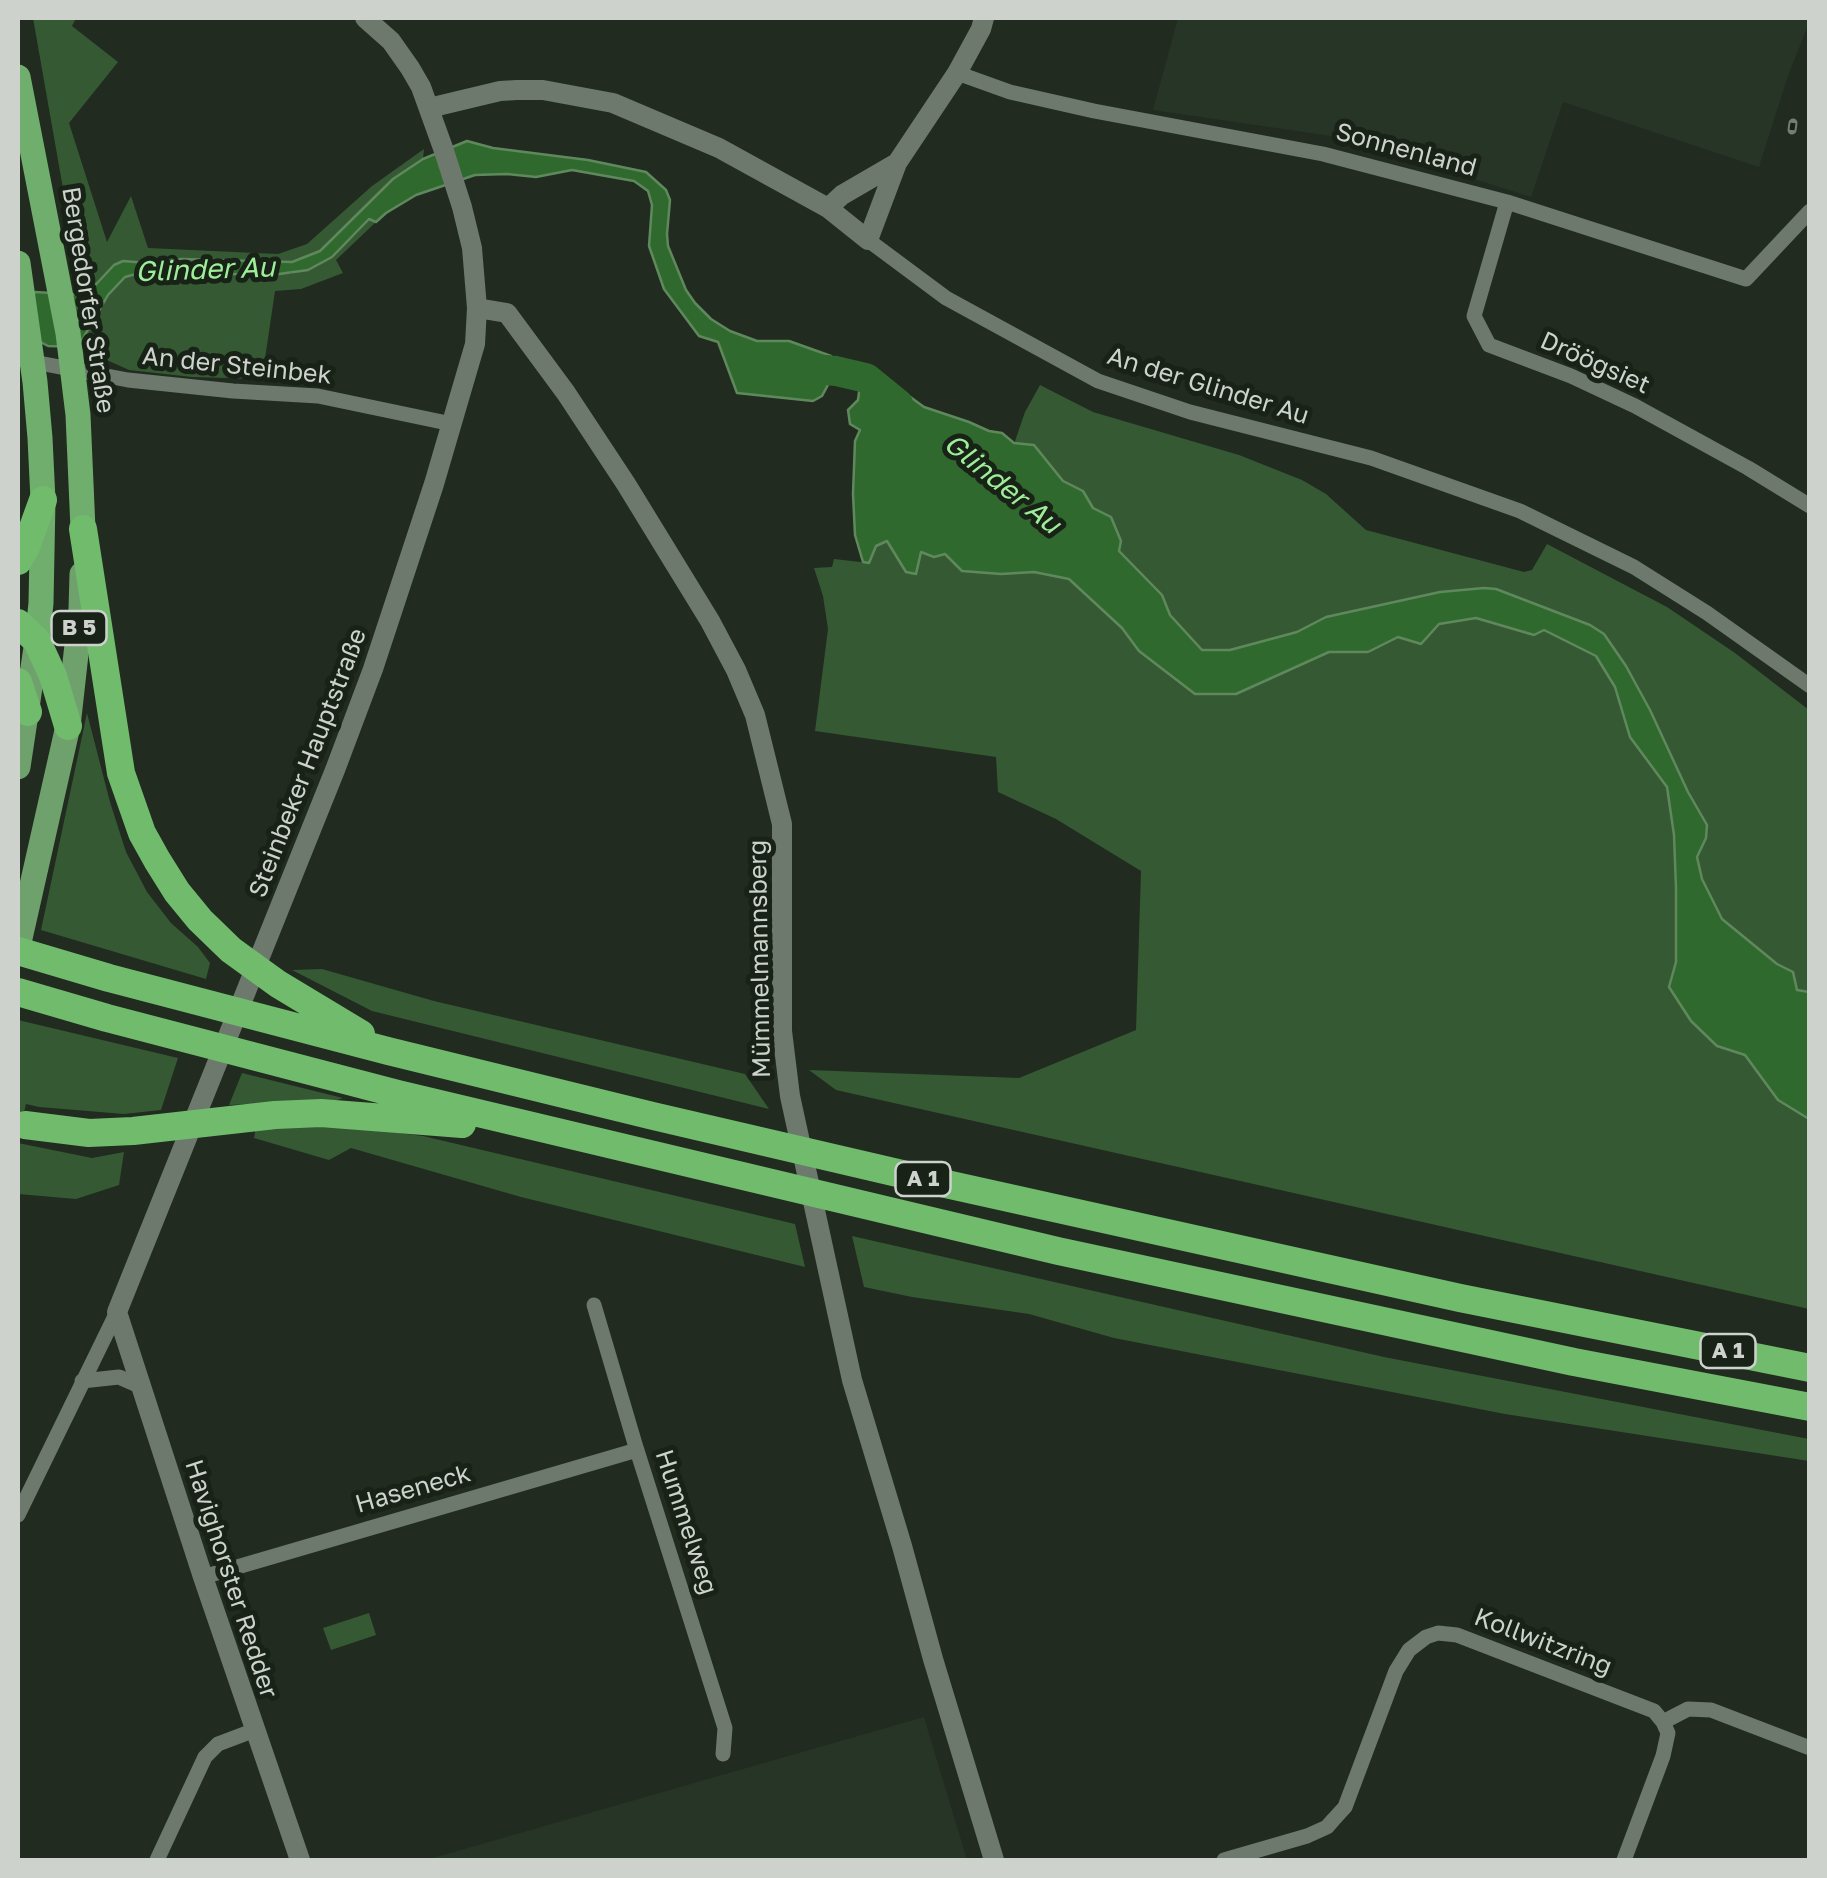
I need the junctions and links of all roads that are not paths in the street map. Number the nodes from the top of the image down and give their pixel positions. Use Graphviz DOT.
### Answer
graph roads {
  1 [pos="364,18"];
  2 [pos="984,18"];
  3 [pos="958,73"];
  4 [pos="18,77"];
  5 [pos="429,108"];
  6 [pos="897,163"];
  7 [pos="1507,202"];
  8 [pos="828,208"];
  9 [pos="1810,211"];
  10 [pos="868,240"];
  11 [pos="18,264"];
  12 [pos="477,308"];
  13 [pos="18,360"];
  14 [pos="452,424"];
  15 [pos="43,500"];
  16 [pos="1810,506"];
  17 [pos="83,530"];
  18 [pos="18,561"];
  19 [pos="28,632"];
  20 [pos="18,682"];
  21 [pos="1810,686"];
  22 [pos="28,712"];
  23 [pos="68,726"];
  24 [pos="18,767"];
  25 [pos="18,949"];
  26 [pos="18,992"];
  27 [pos="388,1051"];
  28 [pos="25,1125"];
  29 [pos="542,1130"];
  30 [pos="594,1305"];
  31 [pos="117,1312"];
  32 [pos="1810,1368"];
  33 [pos="82,1382"];
  34 [pos="142,1387"];
  35 [pos="1810,1407"];
  36 [pos="637,1450"];
  37 [pos="18,1515"];
  38 [pos="203,1577"];
  39 [pos="1663,1722"];
  40 [pos="255,1730"];
  41 [pos="1810,1748"];
  42 [pos="723,1754"];
  43 [pos="156,1860"];
  44 [pos="300,1860"];
  45 [pos="994,1860"];
  46 [pos="1224,1860"];
  47 [pos="1624,1860"];
  1 -- 5 [label="street, Steinbeker Hauptstraße"];
  2 -- 3 [label="street"];
  3 -- 6 [label="street"];
  3 -- 7 [label="street, Sonnenland"];
  4 -- 17 [label="highway, Bergedorfer Straße / B 5"];
  5 -- 8 [label="street, An der Glinder Au"];
  5 -- 12 [label="street, Steinbeker Hauptstraße"];
  6 -- 8 [label="street"];
  6 -- 10 [label="street"];
  7 -- 9 [label="street, Sonnenland"];
  7 -- 16 [label="street, Dröögsiet"];
  8 -- 10 [label="street, An der Glinder Au"];
  10 -- 21 [label="street, An der Glinder Au"];
  11 -- 15 [label="highway, B 5"];
  12 -- 14 [label="street, Steinbeker Hauptstraße"];
  12 -- 45 [label="street, Mümmelmannsberg"];
  13 -- 14 [label="street, An der Steinbek"];
  14 -- 31 [label="street, Steinbeker Hauptstraße"];
  15 -- 18 [label="highway"];
  15 -- 19 [label="highway, B 5"];
  17 -- 23 [label="main road, Bergedorfer Straße / B 5"];
  17 -- 27 [label="highway"];
  19 -- 22 [label="main road, B 5"];
  19 -- 23 [label="highway"];
  20 -- 22 [label="highway"];
  22 -- 24 [label="main road, B 5"];
  23 -- 25 [label="main road, Bergedorfer Straße / B 5"];
  25 -- 27 [label="highway, A 1"];
  26 -- 29 [label="highway, A 1"];
  27 -- 32 [label="highway, A 1"];
  28 -- 29 [label="highway"];
  29 -- 35 [label="highway, A 1"];
  30 -- 36 [label="street, Hummelweg"];
  31 -- 33 [label="street, Steinbeker Hauptstraße"];
  31 -- 34 [label="street, Havighorster Redder"];
  33 -- 34 [label="street"];
  33 -- 37 [label="street, Steinbeker Hauptstraße"];
  34 -- 38 [label="street, Havighorster Redder"];
  36 -- 38 [label="street, Haseneck"];
  36 -- 42 [label="street, Hummelweg"];
  38 -- 40 [label="street, Havighorster Redder"];
  39 -- 41 [label="street"];
  39 -- 46 [label="street, Kollwitzring"];
  39 -- 47 [label="street"];
  40 -- 43 [label="street"];
  40 -- 44 [label="street, Havighorster Redder"];
}
